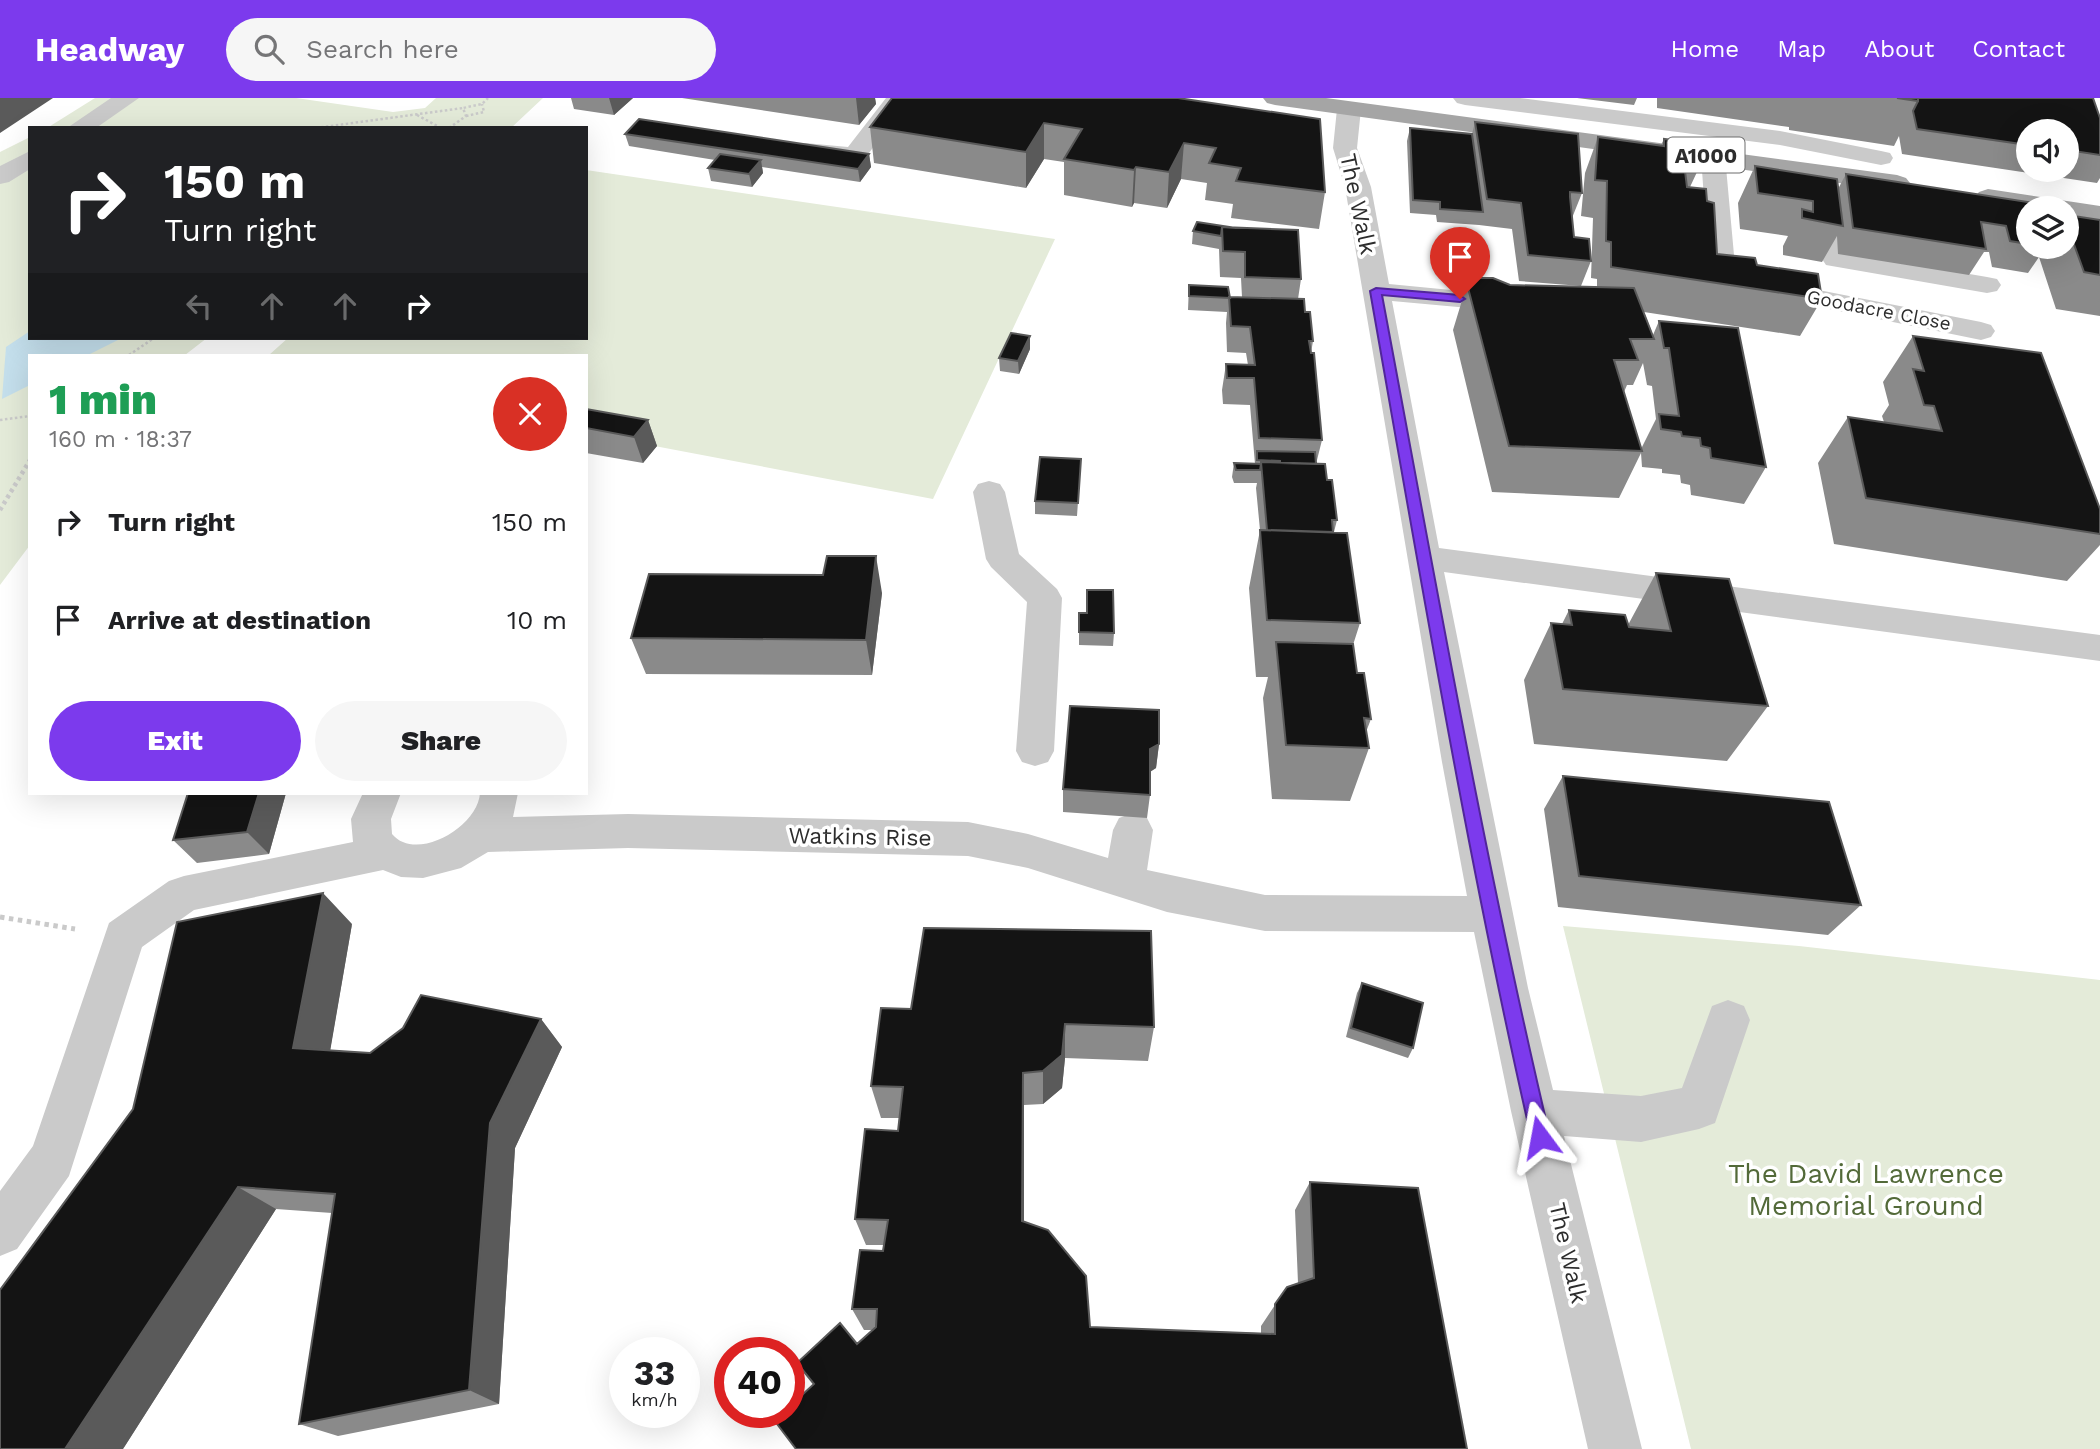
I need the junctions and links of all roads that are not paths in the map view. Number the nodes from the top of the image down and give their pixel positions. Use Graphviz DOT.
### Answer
graph roads {
  1 [pos="127,98"];
  2 [pos="898,98"];
  3 [pos="1275,98"];
  4 [pos="1465,99"];
  5 [pos="1522,102"];
  6 [pos="1349,109"];
  7 [pos="1647,109"];
  8 [pos="1445,110"];
  9 [pos="82,126"];
  10 [pos="1521,132"];
  11 [pos="776,146"];
  12 [pos="1713,156"];
  13 [pos="28,159"];
  14 [pos="1882,161"];
  15 [pos="1824,173"];
  16 [pos="0,177"];
  17 [pos="1927,188"];
  18 [pos="1967,194"];
  19 [pos="2016,202"];
  20 [pos="2079,211"];
  21 [pos="2100,214"];
  22 [pos="1987,285"];
  23 [pos="1376,291"];
  24 [pos="1536,306"];
  25 [pos="1981,331"];
  26 [pos="989,492"];
  27 [pos="1426,558"];
  28 [pos="2100,648"];
  29 [pos="1035,751"];
  30 [pos="381,795"];
  31 [pos="499,795"];
  32 [pos="1133,830"];
  33 [pos="481,835"];
  34 [pos="383,853"];
  35 [pos="1125,881"];
  36 [pos="1491,914"];
  37 [pos="1728,1020"];
  38 [pos="1534,1111"];
  39 [pos="0,1232"];
  40 [pos="1615,1449"];
  1 -- 9 [label="street"];
  2 -- 11 [label="street"];
  3 -- 6 [label="main road, A1000"];
  4 -- 5 [label="street"];
  5 -- 7 [label="street"];
  5 -- 10 [label="street"];
  6 -- 8 [label="main road, A1000"];
  6 -- 23 [label="street, The Walk"];
  7 -- 14 [label="street"];
  8 -- 10 [label="main road, A1000"];
  10 -- 12 [label="main road, A1000"];
  12 -- 15 [label="main road, A1000"];
  12 -- 25 [label="street, Goodacre Close"];
  13 -- 16 [label="street"];
  14 -- 15 [label="main road, A1000"];
  14 -- 17 [label="main road, A1000"];
  15 -- 22 [label="street"];
  18 -- 19 [label="main road"];
  20 -- 21 [label="main road"];
  23 -- 24 [label="street"];
  23 -- 27 [label="street, The Walk"];
  26 -- 29 [label="street"];
  27 -- 28 [label="street"];
  27 -- 36 [label="street, The Walk"];
  30 -- 34 [label="street"];
  31 -- 33 [label="street"];
  32 -- 35 [label="street"];
  33 -- 34 [label="street"];
  33 -- 35 [label="street, Watkins Rise"];
  34 -- 39 [label="street"];
  35 -- 36 [label="street, Watkins Rise"];
  36 -- 38 [label="street, The Walk"];
  37 -- 38 [label="street"];
  38 -- 40 [label="street, The Walk"];
}
